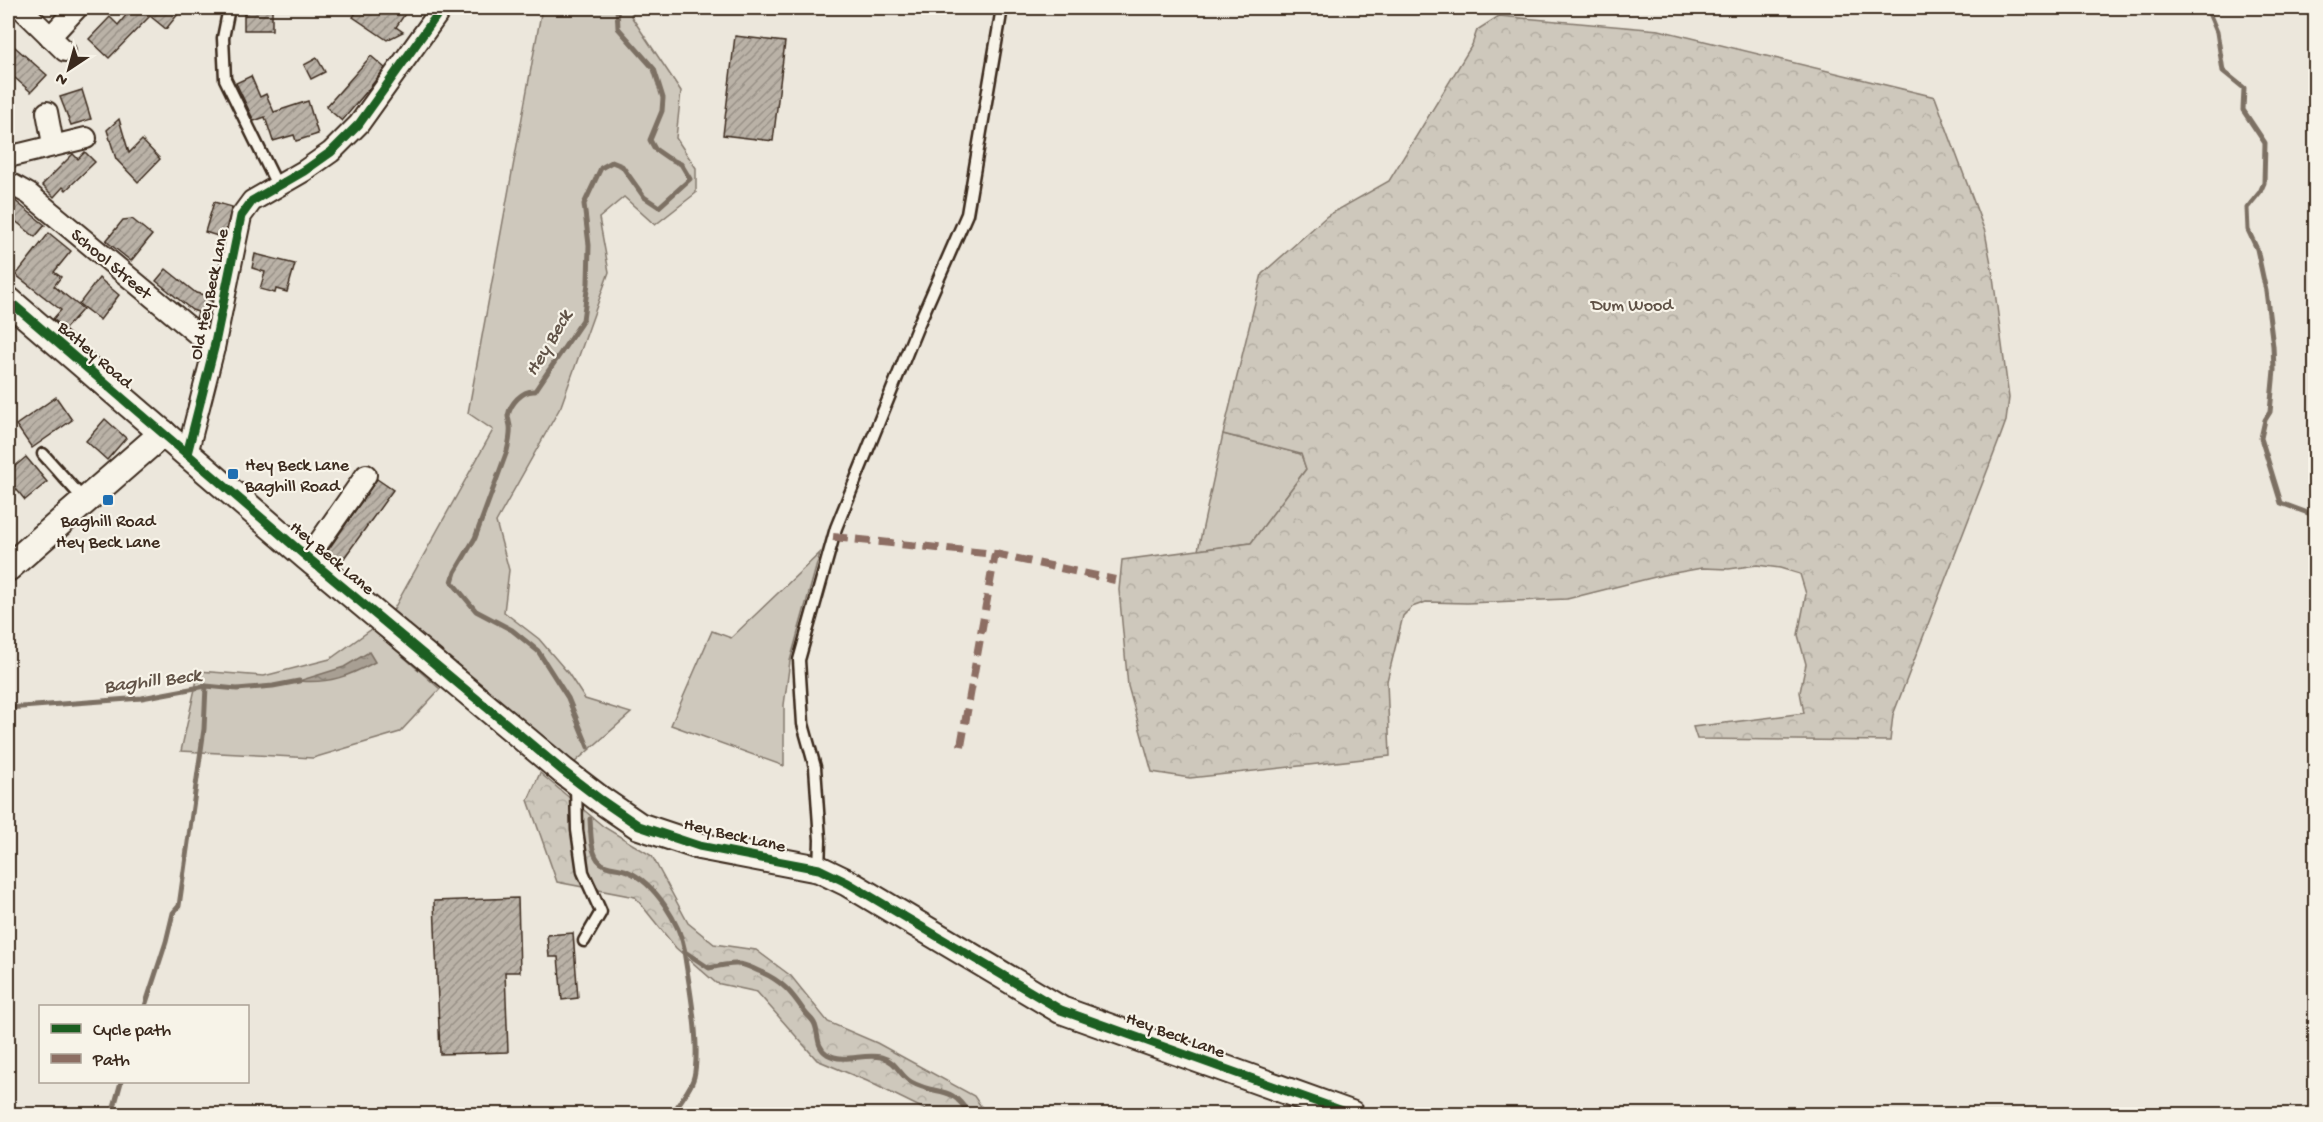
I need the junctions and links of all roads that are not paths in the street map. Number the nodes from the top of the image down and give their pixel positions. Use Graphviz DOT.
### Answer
graph roads {
  1 [pos="21,8"];
  2 [pos="77,8"];
  3 [pos="229,8"];
  4 [pos="442,8"];
  5 [pos="1002,8"];
  6 [pos="50,38"];
  7 [pos="65,51"];
  8 [pos="47,112"];
  9 [pos="86,138"];
  10 [pos="53,144"];
  11 [pos="8,157"];
  12 [pos="8,186"];
  13 [pos="278,187"];
  14 [pos="8,300"];
  15 [pos="214,348"];
  16 [pos="163,433"];
  17 [pos="43,454"];
  18 [pos="188,454"];
  19 [pos="366,475"];
  20 [pos="85,501"];
  21 [pos="308,558"];
  22 [pos="8,568"];
  23 [pos="576,782"];
  24 [pos="819,869"];
  25 [pos="584,941"];
  26 [pos="1350,1114"];
  1 -- 6 [label="street"];
  2 -- 6 [label="street"];
  3 -- 13 [label="lane"];
  4 -- 13 [label="street, Old Hey Beck Lane"];
  5 -- 24 [label="lane"];
  6 -- 7 [label="street"];
  8 -- 10 [label="street"];
  9 -- 10 [label="street"];
  10 -- 11 [label="street"];
  12 -- 15 [label="street, School Street"];
  13 -- 15 [label="street, Old Hey Beck Lane"];
  14 -- 16 [label="street, Batley Road"];
  15 -- 18 [label="street, Old Hey Beck Lane"];
  16 -- 18 [label="street, Hey Beck Lane"];
  16 -- 20 [label="street"];
  17 -- 20 [label="lane"];
  18 -- 21 [label="street, Hey Beck Lane"];
  19 -- 21 [label="street"];
  20 -- 22 [label="street"];
  21 -- 23 [label="street, Hey Beck Lane"];
  23 -- 24 [label="street, Hey Beck Lane"];
  23 -- 25 [label="lane"];
  24 -- 26 [label="street, Hey Beck Lane"];
}
